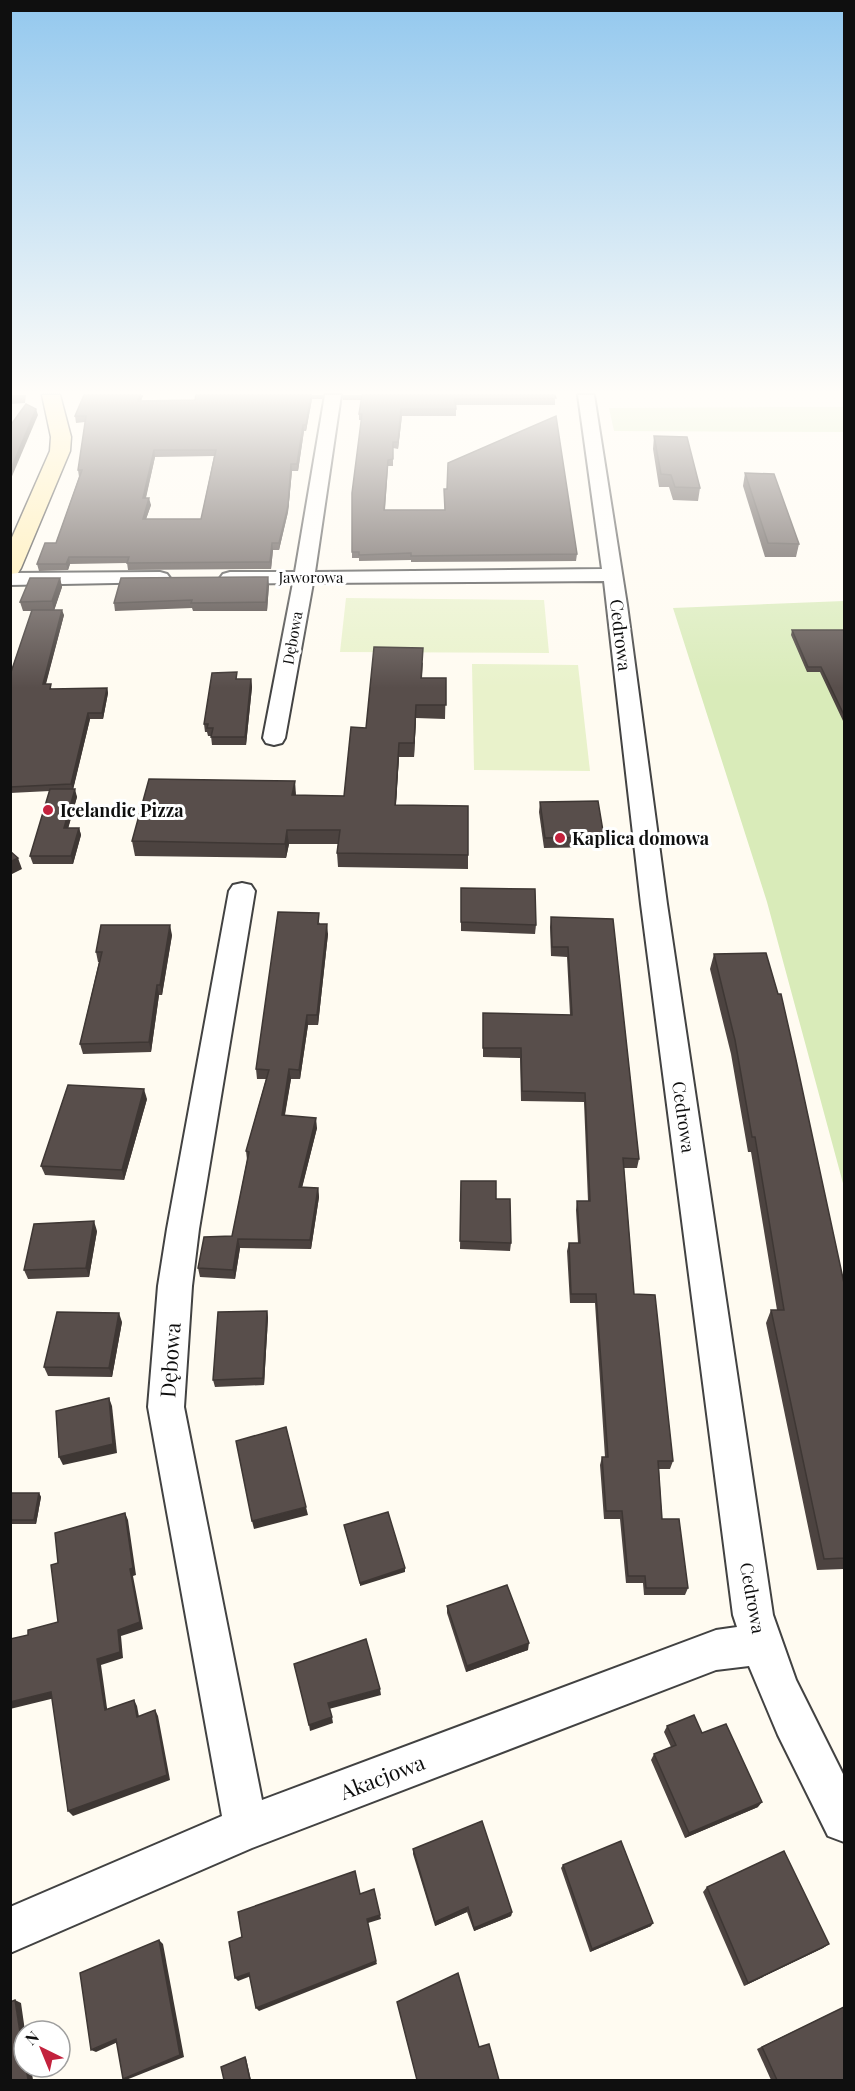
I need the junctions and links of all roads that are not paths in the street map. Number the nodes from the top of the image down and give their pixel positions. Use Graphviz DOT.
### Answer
graph roads {
  1 [pos="42,493"];
  2 [pos="318,493"];
  3 [pos="600,493"];
  4 [pos="10,568"];
  5 [pos="612,576"];
  6 [pos="176,578"];
  7 [pos="211,578"];
  8 [pos="304,578"];
  9 [pos="10,579"];
  10 [pos="274,738"];
  11 [pos="242,891"];
  12 [pos="761,1645"];
  13 [pos="844,1820"];
  14 [pos="246,1828"];
  15 [pos="10,1930"];
  1 -- 4 [label="street"];
  2 -- 8 [label="street, Dębowa"];
  3 -- 5 [label="street, Cedrowa"];
  5 -- 8 [label="street, Jaworowa"];
  5 -- 12 [label="street, Cedrowa"];
  6 -- 9 [label="street"];
  7 -- 8 [label="street, Jaworowa"];
  8 -- 10 [label="street, Dębowa"];
  11 -- 14 [label="street, Dębowa"];
  12 -- 13 [label="street, Cedrowa"];
  12 -- 14 [label="street, Akacjowa"];
  14 -- 15 [label="street, Akacjowa"];
}
